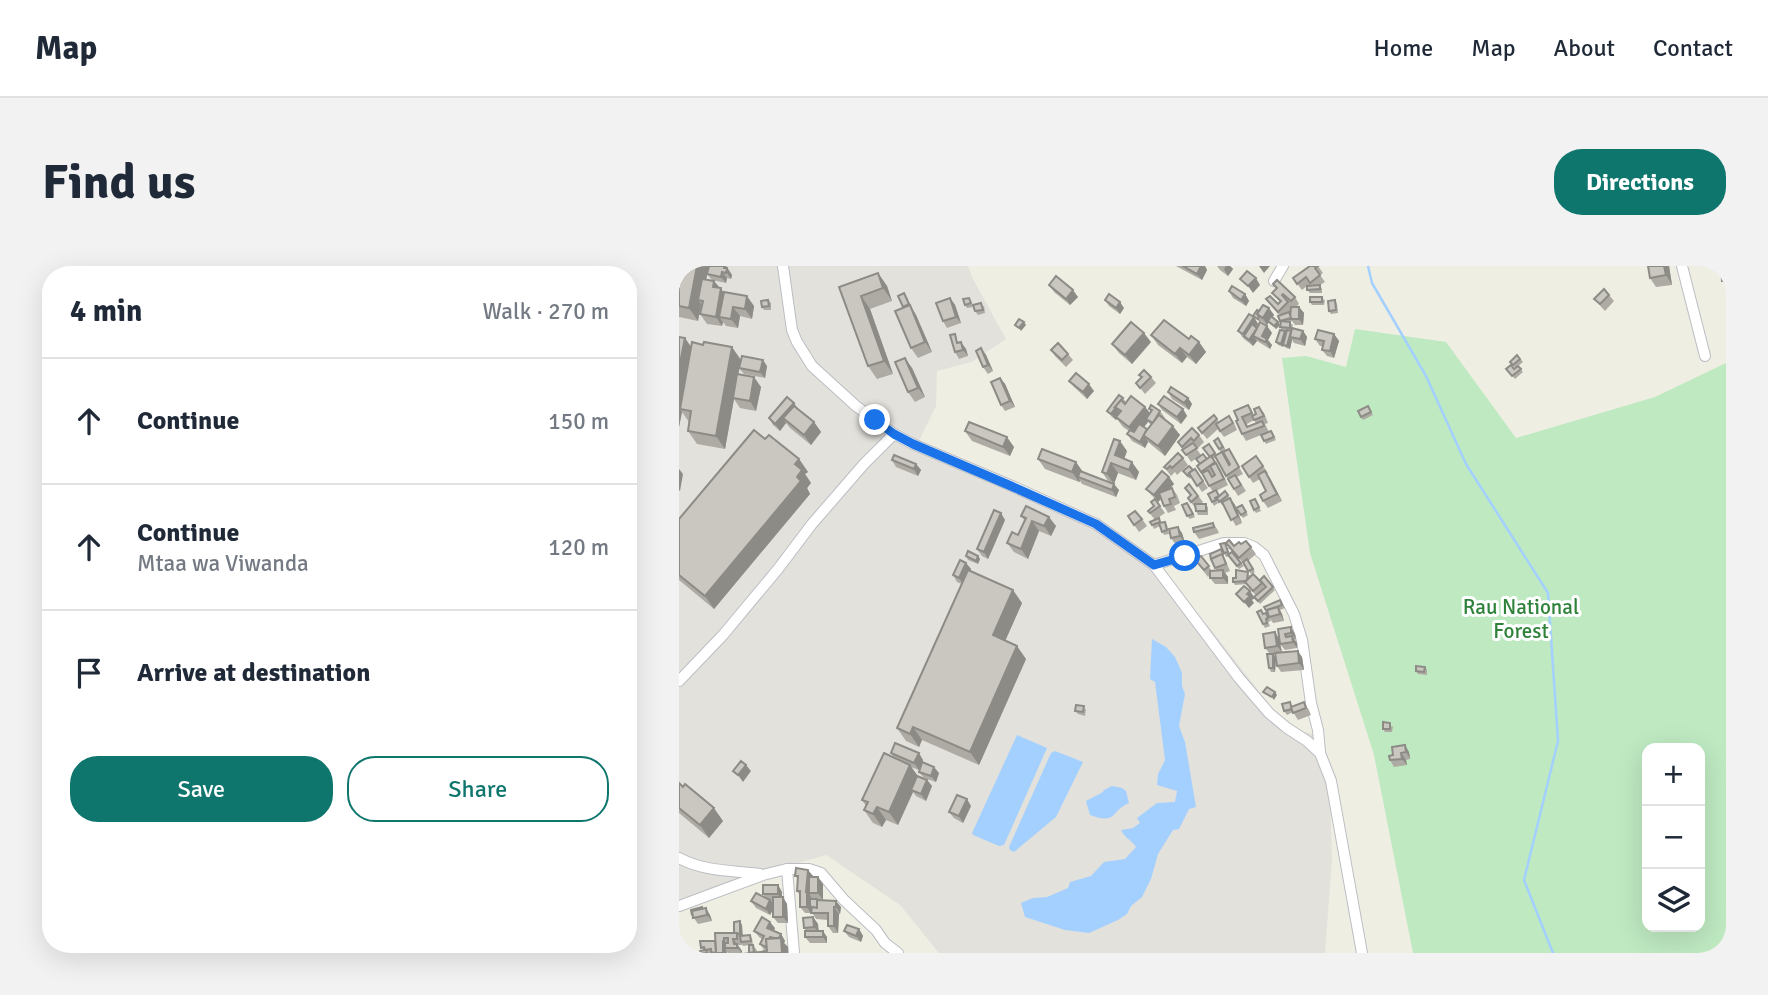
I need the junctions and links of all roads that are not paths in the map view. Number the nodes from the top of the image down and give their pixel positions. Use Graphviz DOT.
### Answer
graph roads {
  1 [pos="783,266"];
  2 [pos="1283,266"];
  3 [pos="1682,266"];
  4 [pos="1274,281"];
  5 [pos="1705,356"];
  6 [pos="894,434"];
  7 [pos="1154,565"];
  8 [pos="679,681"];
  9 [pos="1320,753"];
  10 [pos="679,859"];
  11 [pos="787,869"];
  12 [pos="763,875"];
  13 [pos="679,906"];
  14 [pos="794,953"];
  15 [pos="898,953"];
  16 [pos="1362,953"];
  1 -- 6 [label="street"];
  2 -- 4 [label="street"];
  3 -- 5 [label="street"];
  6 -- 7 [label="street"];
  6 -- 8 [label="street"];
  7 -- 9 [label="street"];
  7 -- 9 [label="street"];
  9 -- 16 [label="street"];
  10 -- 12 [label="street"];
  11 -- 12 [label="street"];
  11 -- 14 [label="street"];
  11 -- 15 [label="street"];
  12 -- 13 [label="street"];
}
